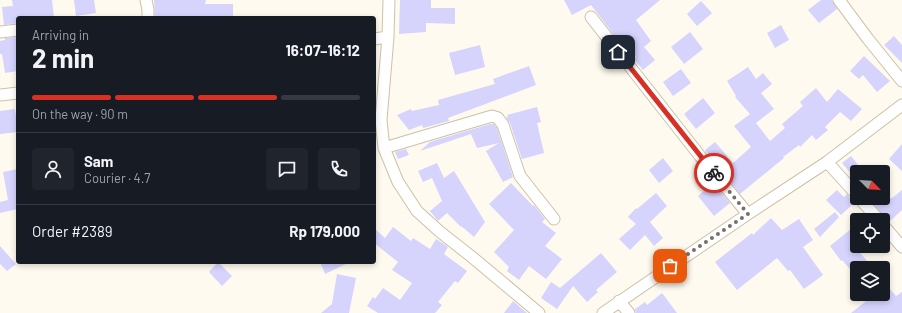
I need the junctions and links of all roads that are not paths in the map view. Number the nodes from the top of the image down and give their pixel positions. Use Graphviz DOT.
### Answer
graph roads {
  1 [pos="146,0"];
  2 [pos="389,0"];
  3 [pos="839,0"];
  4 [pos="148,16"];
  5 [pos="591,17"];
  6 [pos="16,30"];
  7 [pos="0,32"];
  8 [pos="388,36"];
  9 [pos="376,39"];
  10 [pos="902,81"];
  11 [pos="16,93"];
  12 [pos="0,95"];
  13 [pos="902,105"];
  14 [pos="384,148"];
  15 [pos="827,162"];
  16 [pos="850,187"];
  17 [pos="865,205"];
  18 [pos="873,213"];
  19 [pos="748,214"];
  20 [pos="554,219"];
  21 [pos="890,233"];
  22 [pos="902,246"];
  23 [pos="619,301"];
  24 [pos="539,313"];
  25 [pos="603,313"];
  26 [pos="629,313"];
  1 -- 4 [label="street"];
  2 -- 8 [label="street"];
  3 -- 10 [label="street"];
  5 -- 19 [label="street"];
  6 -- 7 [label="street"];
  8 -- 9 [label="street"];
  8 -- 14 [label="street"];
  11 -- 12 [label="street"];
  13 -- 15 [label="street"];
  14 -- 20 [label="street"];
  14 -- 24 [label="street"];
  15 -- 16 [label="street"];
  15 -- 19 [label="street"];
  17 -- 18 [label="street"];
  19 -- 23 [label="street"];
  21 -- 22 [label="street"];
  23 -- 25 [label="street"];
  23 -- 26 [label="street"];
}
